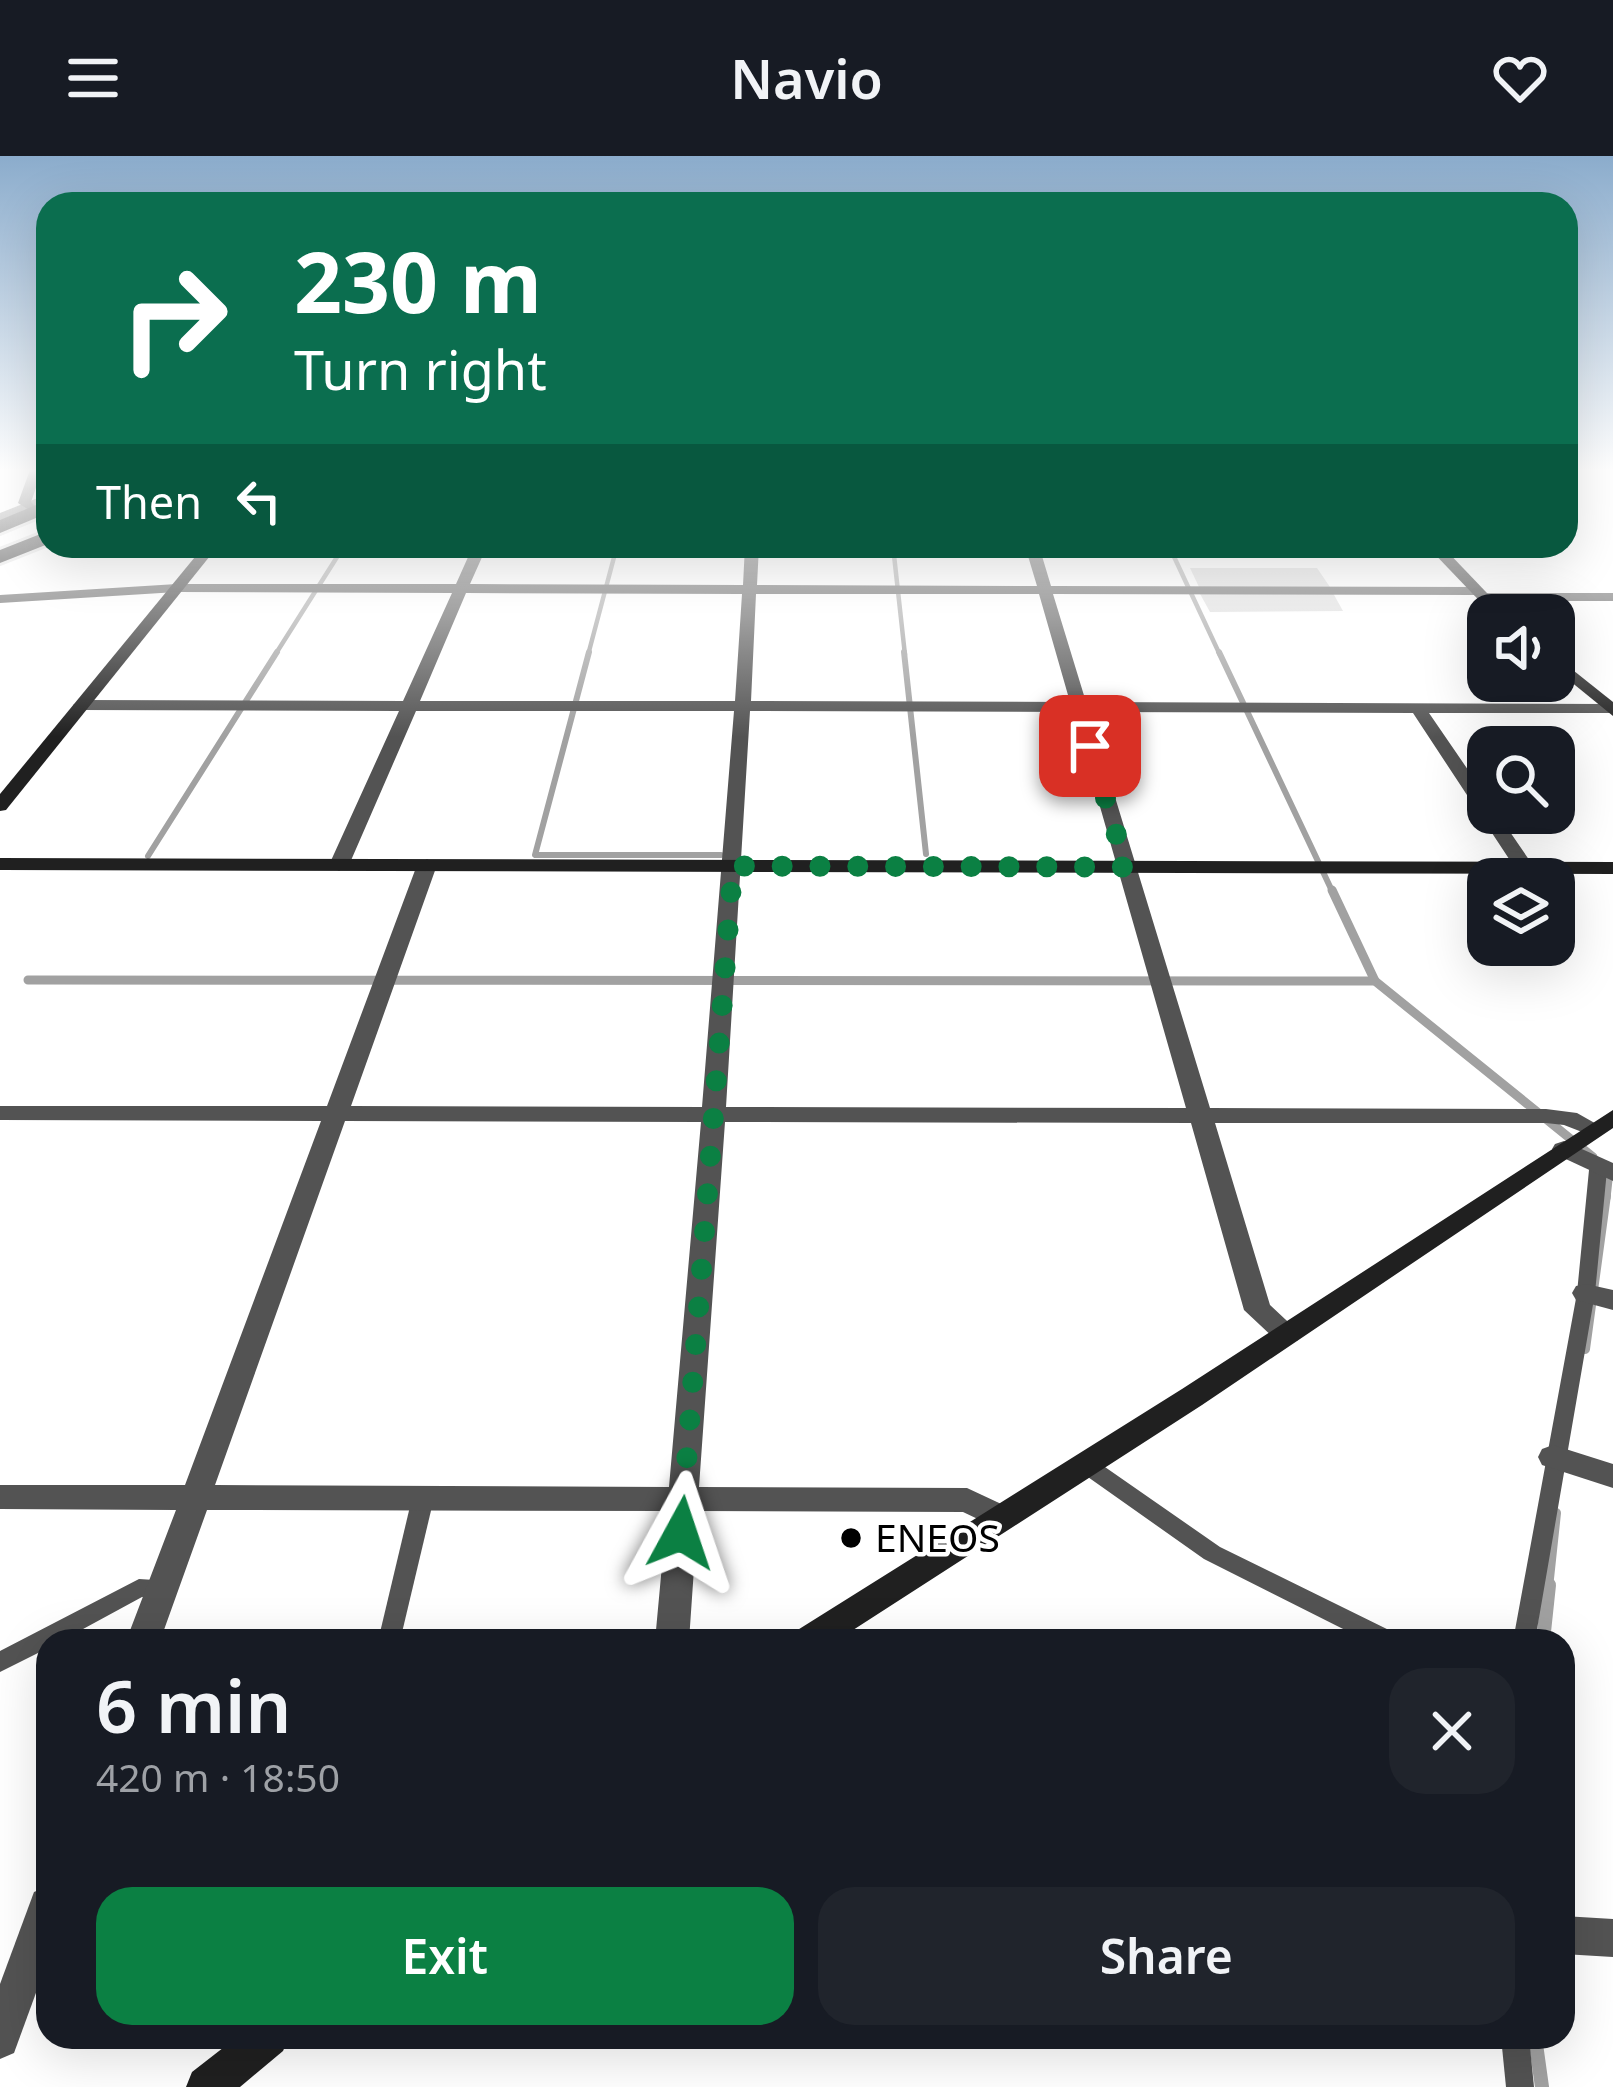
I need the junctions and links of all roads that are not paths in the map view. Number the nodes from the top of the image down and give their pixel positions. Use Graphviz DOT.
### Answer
graph roads {
  1 [pos="201,558"];
  2 [pos="475,558"];
  3 [pos="751,558"];
  4 [pos="1035,558"];
  5 [pos="1445,558"];
  6 [pos="177,588"];
  7 [pos="461,589"];
  8 [pos="748,590"];
  9 [pos="1044,590"];
  10 [pos="1478,594"];
  11 [pos="1575,596"];
  12 [pos="1613,597"];
  13 [pos="0,599"];
  14 [pos="1575,677"];
  15 [pos="81,705"];
  16 [pos="410,706"];
  17 [pos="1078,706"];
  18 [pos="740,707"];
  19 [pos="1418,707"];
  20 [pos="1612,710"];
  21 [pos="1467,781"];
  22 [pos="0,806"];
  23 [pos="0,864"];
  24 [pos="427,865"];
  25 [pos="339,866"];
  26 [pos="733,866"];
  27 [pos="1126,867"];
  28 [pos="1467,867"];
  29 [pos="1575,868"];
  30 [pos="1613,868"];
  31 [pos="0,1113"];
  32 [pos="335,1114"];
  33 [pos="712,1114"];
  34 [pos="1199,1118"];
  35 [pos="1604,1123"];
  36 [pos="1564,1149"];
  37 [pos="1605,1171"];
  38 [pos="1599,1296"];
  39 [pos="1287,1334"];
  40 [pos="1553,1457"];
  41 [pos="1085,1464"];
  42 [pos="1613,1476"];
  43 [pos="0,1497"];
  44 [pos="684,1497"];
  45 [pos="194,1498"];
  46 [pos="423,1498"];
  47 [pos="1001,1518"];
  48 [pos="162,1588"];
  49 [pos="62,1629"];
  50 [pos="147,1629"];
  51 [pos="392,1629"];
  52 [pos="673,1629"];
  53 [pos="827,1629"];
  54 [pos="1365,1629"];
  55 [pos="1526,1629"];
  56 [pos="36,1643"];
  57 [pos="0,1662"];
  58 [pos="1575,1936"];
  59 [pos="36,1938"];
  60 [pos="1613,1938"];
  61 [pos="0,2038"];
  62 [pos="254,2049"];
  63 [pos="1516,2049"];
  64 [pos="207,2087"];
  65 [pos="1520,2087"];
  1 -- 6 [label="street"];
  2 -- 7 [label="street"];
  3 -- 8 [label="street"];
  4 -- 9 [label="street"];
  5 -- 10 [label="street"];
  6 -- 7 [label="street"];
  6 -- 13 [label="street"];
  6 -- 15 [label="street"];
  7 -- 8 [label="street"];
  7 -- 16 [label="street"];
  8 -- 9 [label="street"];
  8 -- 18 [label="street"];
  9 -- 10 [label="street"];
  9 -- 17 [label="street"];
  11 -- 12 [label="street"];
  14 -- 20 [label="street"];
  15 -- 16 [label="street"];
  15 -- 22 [label="street"];
  16 -- 18 [label="street"];
  16 -- 25 [label="street"];
  17 -- 18 [label="street"];
  17 -- 19 [label="street"];
  17 -- 27 [label="street"];
  18 -- 26 [label="street"];
  19 -- 20 [label="street"];
  19 -- 21 [label="street"];
  23 -- 25 [label="street"];
  24 -- 25 [label="street"];
  24 -- 26 [label="street"];
  24 -- 32 [label="street"];
  26 -- 27 [label="street"];
  26 -- 33 [label="street"];
  27 -- 28 [label="street"];
  27 -- 34 [label="street"];
  29 -- 30 [label="street"];
  31 -- 32 [label="street"];
  32 -- 33 [label="street"];
  32 -- 45 [label="street"];
  33 -- 34 [label="street"];
  33 -- 44 [label="street"];
  34 -- 35 [label="street"];
  34 -- 39 [label="street"];
  35 -- 36 [label="street"];
  36 -- 37 [label="street"];
  36 -- 39 [label="street"];
  37 -- 38 [label="lane"];
  38 -- 40 [label="lane"];
  39 -- 41 [label="street"];
  40 -- 42 [label="street"];
  40 -- 55 [label="lane"];
  41 -- 47 [label="street"];
  41 -- 54 [label="lane"];
  43 -- 45 [label="street"];
  44 -- 46 [label="street"];
  44 -- 47 [label="street"];
  44 -- 52 [label="street"];
  45 -- 46 [label="street"];
  45 -- 48 [label="street"];
  46 -- 51 [label="lane"];
  47 -- 53 [label="street"];
  48 -- 49 [label="lane"];
  48 -- 50 [label="street"];
  56 -- 57 [label="lane"];
  58 -- 60 [label="street"];
  59 -- 61 [label="street"];
  62 -- 64 [label="street"];
  63 -- 65 [label="lane"];
}
